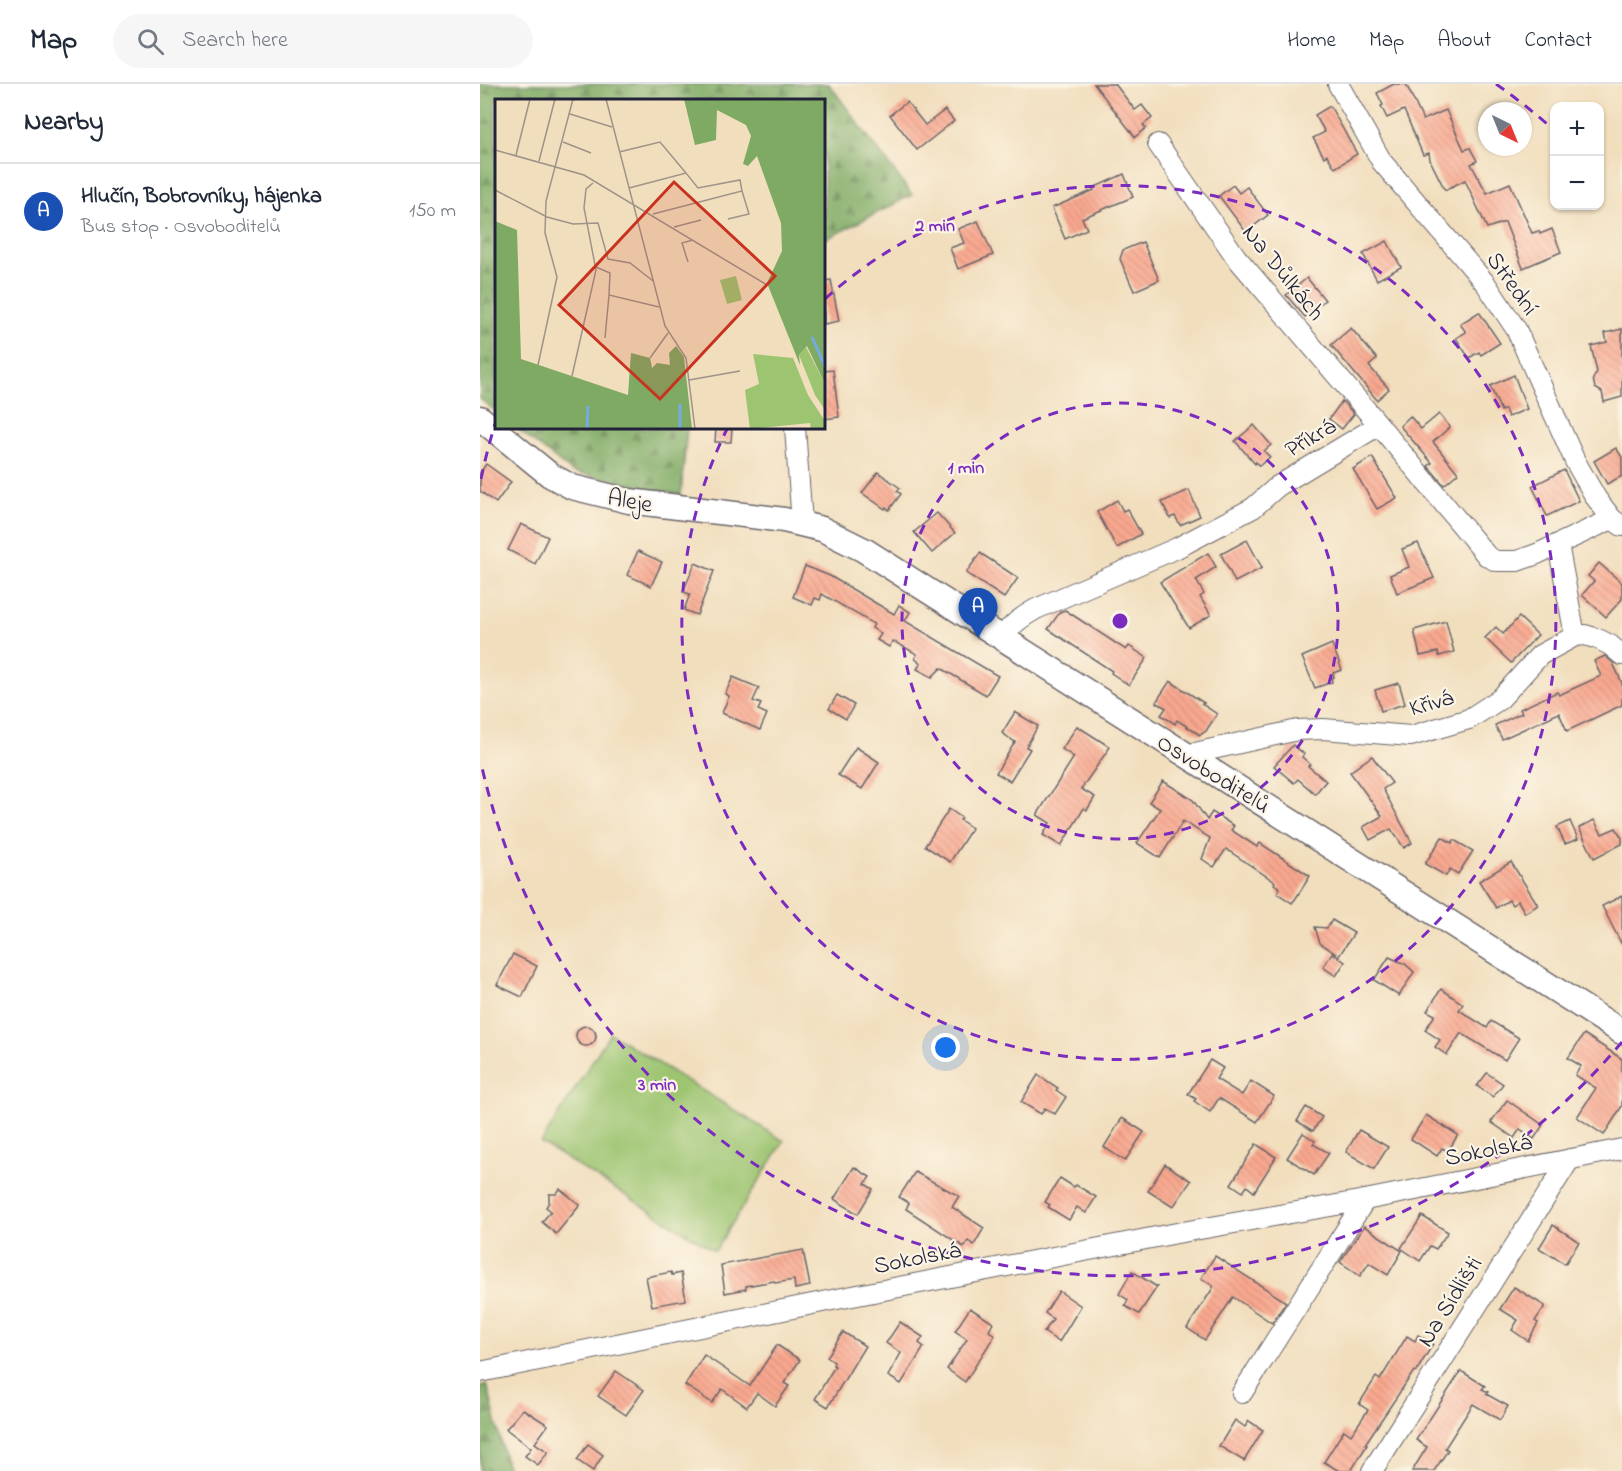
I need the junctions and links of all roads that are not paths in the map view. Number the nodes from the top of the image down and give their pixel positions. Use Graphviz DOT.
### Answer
graph roads {
  1 [pos="1338,84"];
  2 [pos="1158,144"];
  3 [pos="480,418"];
  4 [pos="1379,425"];
  5 [pos="795,429"];
  6 [pos="1617,522"];
  7 [pos="802,524"];
  8 [pos="1558,544"];
  9 [pos="1575,636"];
  10 [pos="1002,637"];
  11 [pos="1622,655"];
  12 [pos="1186,755"];
  13 [pos="1622,1032"];
  14 [pos="1622,1149"];
  15 [pos="1569,1159"];
  16 [pos="1365,1200"];
  17 [pos="480,1372"];
  18 [pos="1242,1394"];
  19 [pos="1372,1471"];
  1 -- 6 [label="street, Střední"];
  2 -- 4 [label="street, Na Důlkách"];
  3 -- 7 [label="street, Aleje"];
  4 -- 8 [label="street"];
  4 -- 10 [label="street, Příkrá"];
  5 -- 7 [label="street"];
  6 -- 8 [label="street"];
  7 -- 10 [label="street, Osvoboditelů"];
  8 -- 9 [label="street"];
  9 -- 11 [label="street"];
  9 -- 12 [label="street, Křivá"];
  10 -- 12 [label="street, Osvoboditelů"];
  12 -- 13 [label="street, Osvoboditelů"];
  14 -- 15 [label="street, Sokolská"];
  15 -- 16 [label="street, Sokolská"];
  15 -- 19 [label="street, Na Sídlišti"];
  16 -- 17 [label="street, Sokolská"];
  16 -- 18 [label="street"];
}
